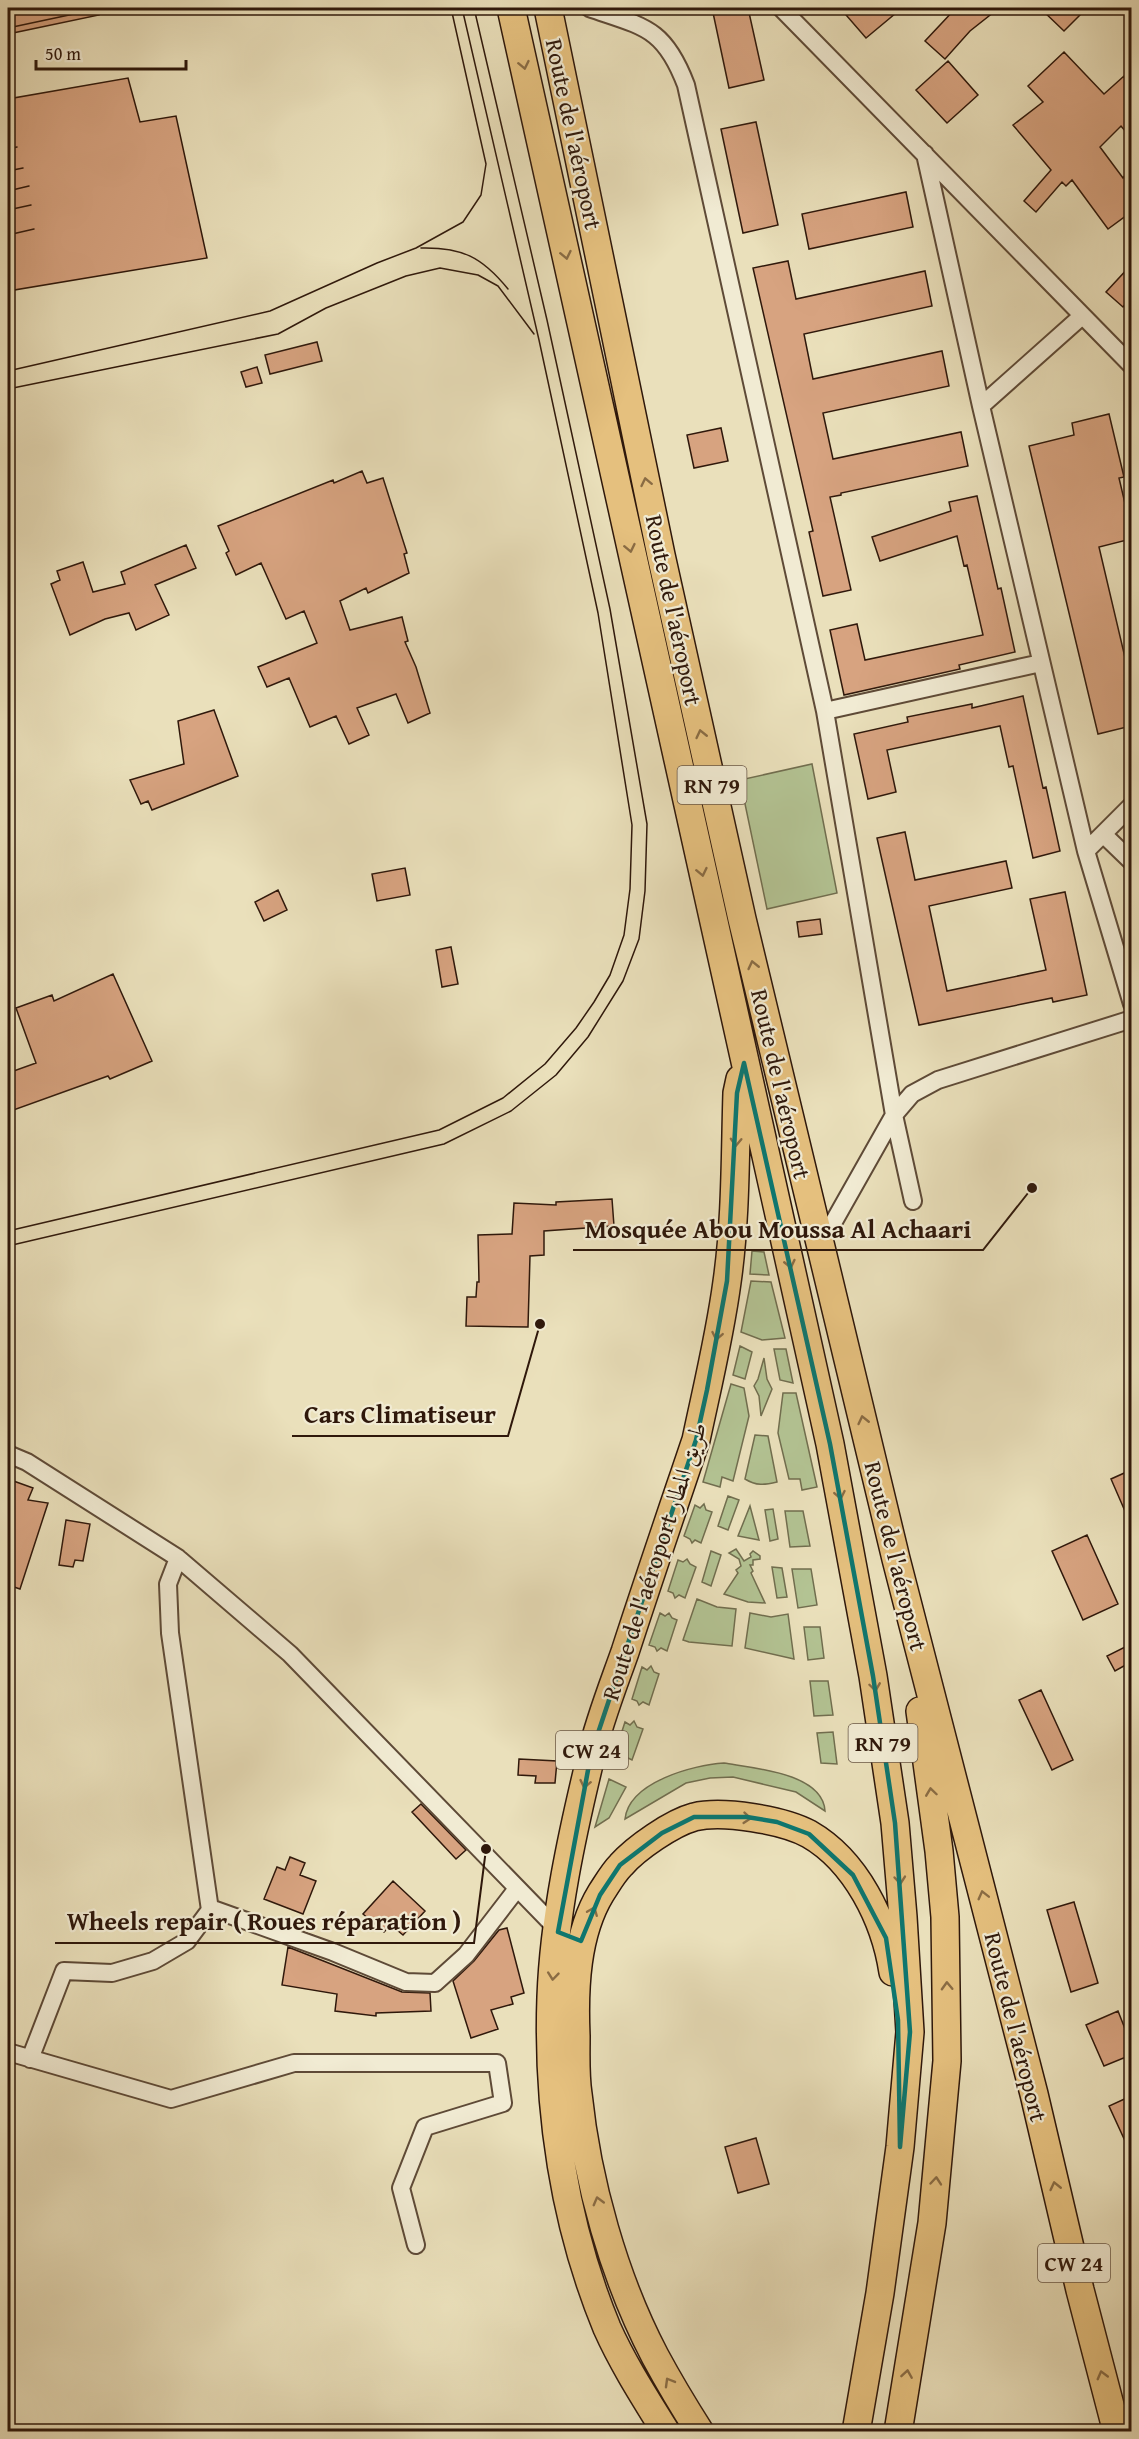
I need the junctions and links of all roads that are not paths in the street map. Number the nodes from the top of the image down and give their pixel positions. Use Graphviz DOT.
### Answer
graph roads {
  1 [pos="512,8"];
  2 [pos="548,8"];
  3 [pos="589,8"];
  4 [pos="781,8"];
  5 [pos="612,11"];
  6 [pos="925,154"];
  7 [pos="1082,316"];
  8 [pos="1131,366"];
  9 [pos="981,406"];
  10 [pos="1041,663"];
  11 [pos="825,711"];
  12 [pos="1131,805"];
  13 [pos="689,815"];
  14 [pos="1103,834"];
  15 [pos="1086,851"];
  16 [pos="1131,862"];
  17 [pos="1131,1004"];
  18 [pos="1131,1019"];
  19 [pos="744,1063"];
  20 [pos="894,1115"];
  21 [pos="913,1201"];
  22 [pos="820,1247"];
  23 [pos="8,1454"];
  24 [pos="178,1558"];
  25 [pos="896,1558"];
  26 [pos="516,1890"];
  27 [pos="210,1908"];
  28 [pos="569,1937"];
  29 [pos="8,2052"];
  30 [pos="30,2059"];
  31 [pos="900,2147"];
  32 [pos="416,2245"];
  33 [pos="666,2432"];
  34 [pos="700,2432"];
  35 [pos="856,2432"];
  36 [pos="898,2432"];
  37 [pos="1117,2432"];
  1 -- 13 [label="highway, Route de l'aéroport / RN 79, one-way"];
  22 -- 2 [label="highway, Route de l'aéroport / RN 79, one-way"];
  3 -- 5 [label="street"];
  4 -- 6 [label="street"];
  5 -- 11 [label="street"];
  6 -- 7 [label="street"];
  6 -- 9 [label="street"];
  7 -- 8 [label="street"];
  7 -- 9 [label="street"];
  9 -- 10 [label="street"];
  10 -- 11 [label="street"];
  10 -- 15 [label="street"];
  11 -- 20 [label="street"];
  12 -- 14 [label="street"];
  13 -- 19 [label="highway, Route de l'aéroport طريق المطار / RN 79, one-way"];
  14 -- 15 [label="street"];
  14 -- 16 [label="street"];
  15 -- 17 [label="street"];
  18 -- 20 [label="street"];
  19 -- 28 [label="highway, Route de l'aéroport طريق المطار / CW 24, one-way"];
  19 -- 31 [label="highway, RN 79, one-way"];
  20 -- 21 [label="street"];
  20 -- 22 [label="street"];
  25 -- 22 [label="highway, Route de l'aéroport / RN 79, one-way"];
  23 -- 24 [label="street"];
  24 -- 26 [label="street"];
  24 -- 27 [label="street"];
  36 -- 25 [label="highway, RN 79, one-way"];
  37 -- 25 [label="highway, Route de l'aéroport / CW 24, one-way"];
  26 -- 27 [label="street"];
  26 -- 28 [label="street"];
  27 -- 30 [label="street"];
  28 -- 31 [label="highway, one-way"];
  28 -- 33 [label="highway, Route de l'aéroport طريق المطار / CW 24, one-way"];
  34 -- 28 [label="highway, one-way"];
  29 -- 30 [label="street"];
  30 -- 32 [label="street"];
  31 -- 35 [label="highway, RN 79"];
}
